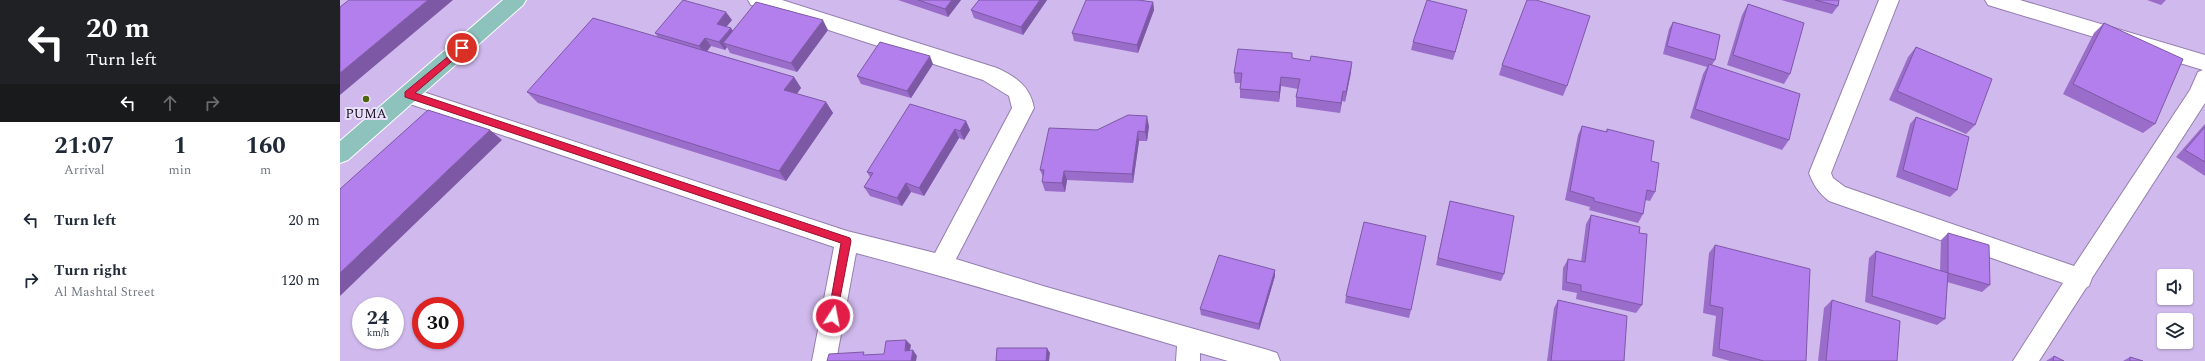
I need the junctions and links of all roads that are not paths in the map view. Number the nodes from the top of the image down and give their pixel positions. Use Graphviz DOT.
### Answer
graph roads {
  1 [pos="516,0"];
  2 [pos="758,0"];
  3 [pos="1889,0"];
  4 [pos="1996,0"];
  5 [pos="2205,63"];
  6 [pos="2203,89"];
  7 [pos="408,95"];
  8 [pos="340,154"];
  9 [pos="847,241"];
  10 [pos="941,265"];
  11 [pos="2081,279"];
  12 [pos="1189,338"];
  13 [pos="824,361"];
  14 [pos="1188,361"];
  15 [pos="1268,361"];
  16 [pos="2026,361"];
  1 -- 7 [label="main road"];
  2 -- 10 [label="street"];
  3 -- 11 [label="street"];
  4 -- 5 [label="street"];
  6 -- 11 [label="street"];
  7 -- 8 [label="main road"];
  7 -- 9 [label="street"];
  9 -- 10 [label="street"];
  9 -- 13 [label="street"];
  10 -- 12 [label="street"];
  11 -- 16 [label="street"];
  12 -- 14 [label="street"];
  12 -- 15 [label="street"];
}
